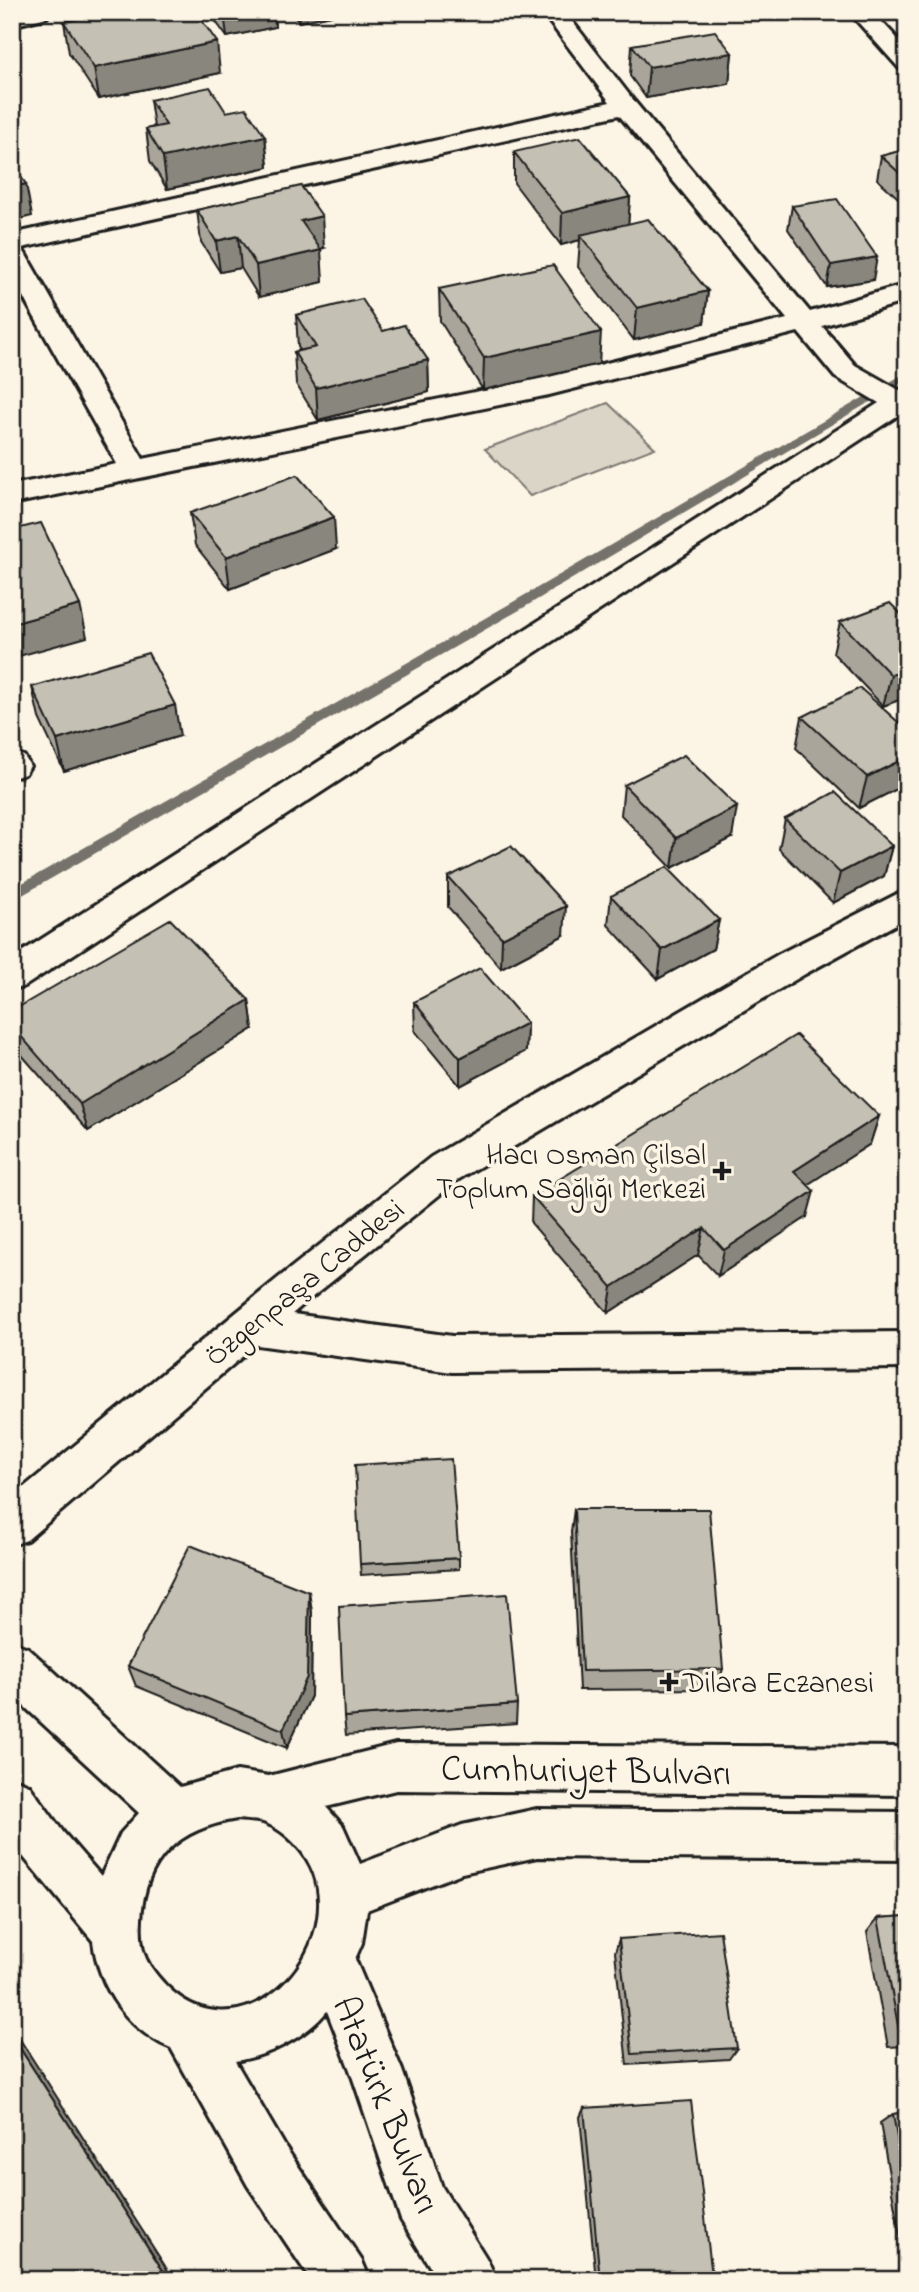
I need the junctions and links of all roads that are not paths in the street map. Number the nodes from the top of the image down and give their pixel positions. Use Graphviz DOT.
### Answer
graph roads {
  1 [pos="39,12"];
  2 [pos="553,12"];
  3 [pos="860,12"];
  4 [pos="12,19"];
  5 [pos="907,63"];
  6 [pos="625,106"];
  7 [pos="12,242"];
  8 [pos="12,253"];
  9 [pos="907,292"];
  10 [pos="802,323"];
  11 [pos="904,402"];
  12 [pos="135,470"];
  13 [pos="12,495"];
  14 [pos="907,902"];
  15 [pos="12,976"];
  16 [pos="250,1326"];
  17 [pos="907,1350"];
  18 [pos="12,1525"];
  19 [pos="12,1664"];
  20 [pos="907,1771"];
  21 [pos="269,1800"];
  22 [pos="12,1802"];
  23 [pos="176,1814"];
  24 [pos="907,1836"];
  25 [pos="344,1895"];
  26 [pos="115,1929"];
  27 [pos="332,1963"];
  28 [pos="189,2031"];
  29 [pos="343,2280"];
  30 [pos="469,2280"];
  1 -- 4 [label="street"];
  2 -- 6 [label="street"];
  3 -- 5 [label="street"];
  6 -- 7 [label="street"];
  6 -- 10 [label="street"];
  8 -- 12 [label="street"];
  9 -- 10 [label="street"];
  10 -- 11 [label="street"];
  10 -- 12 [label="street"];
  11 -- 15 [label="street"];
  12 -- 13 [label="street"];
  14 -- 16 [label="street, Özgenpaşa Caddesi"];
  16 -- 17 [label="street"];
  16 -- 18 [label="street, Özgenpaşa Caddesi"];
  19 -- 23 [label="street"];
  20 -- 21 [label="street, Cumhuriyet Bulvarı"];
  21 -- 23 [label="street"];
  21 -- 25 [label="street"];
  22 -- 26 [label="street"];
  23 -- 26 [label="street"];
  24 -- 25 [label="street, Cumhuriyet Bulvarı"];
  25 -- 27 [label="street"];
  26 -- 28 [label="street"];
  27 -- 28 [label="street"];
  27 -- 30 [label="street, Atatürk Bulvarı"];
  28 -- 29 [label="street"];
}
